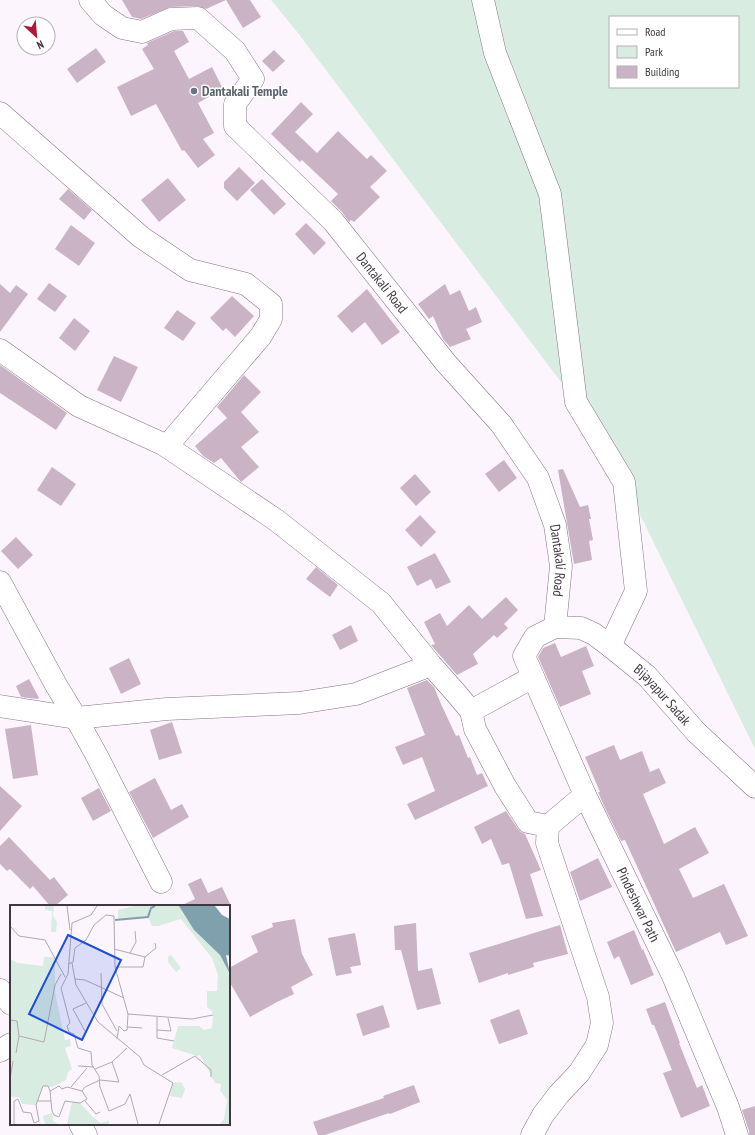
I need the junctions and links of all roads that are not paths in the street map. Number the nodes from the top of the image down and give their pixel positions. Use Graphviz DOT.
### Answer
graph roads {
  1 [pos="90,0"];
  2 [pos="484,0"];
  3 [pos="0,113"];
  4 [pos="0,350"];
  5 [pos="167,446"];
  6 [pos="0,582"];
  7 [pos="555,627"];
  8 [pos="610,646"];
  9 [pos="431,665"];
  10 [pos="533,677"];
  11 [pos="0,706"];
  12 [pos="471,711"];
  13 [pos="76,718"];
  14 [pos="755,787"];
  15 [pos="585,795"];
  16 [pos="548,826"];
  17 [pos="161,882"];
  18 [pos="0,990"];
  19 [pos="10,1003"];
  20 [pos="10,1045"];
  21 [pos="0,1051"];
  22 [pos="81,1125"];
  23 [pos="86,1135"];
  24 [pos="532,1135"];
  25 [pos="737,1135"];
  1 -- 7 [label="street, Dantakali Road"];
  2 -- 8 [label="street"];
  3 -- 5 [label="street"];
  4 -- 5 [label="street"];
  5 -- 9 [label="street"];
  6 -- 13 [label="street"];
  7 -- 8 [label="street, Bijayapur Sadak"];
  7 -- 10 [label="street"];
  8 -- 14 [label="street, Bijayapur Sadak"];
  9 -- 12 [label="street"];
  9 -- 13 [label="street"];
  10 -- 12 [label="street"];
  10 -- 15 [label="street, Pindeshwar Path"];
  11 -- 13 [label="street"];
  12 -- 16 [label="street"];
  13 -- 17 [label="street"];
  15 -- 16 [label="street"];
  15 -- 25 [label="street, Pindeshwar Path"];
  16 -- 24 [label="street"];
  18 -- 19 [label="street"];
  20 -- 21 [label="street"];
  22 -- 23 [label="street"];
}
